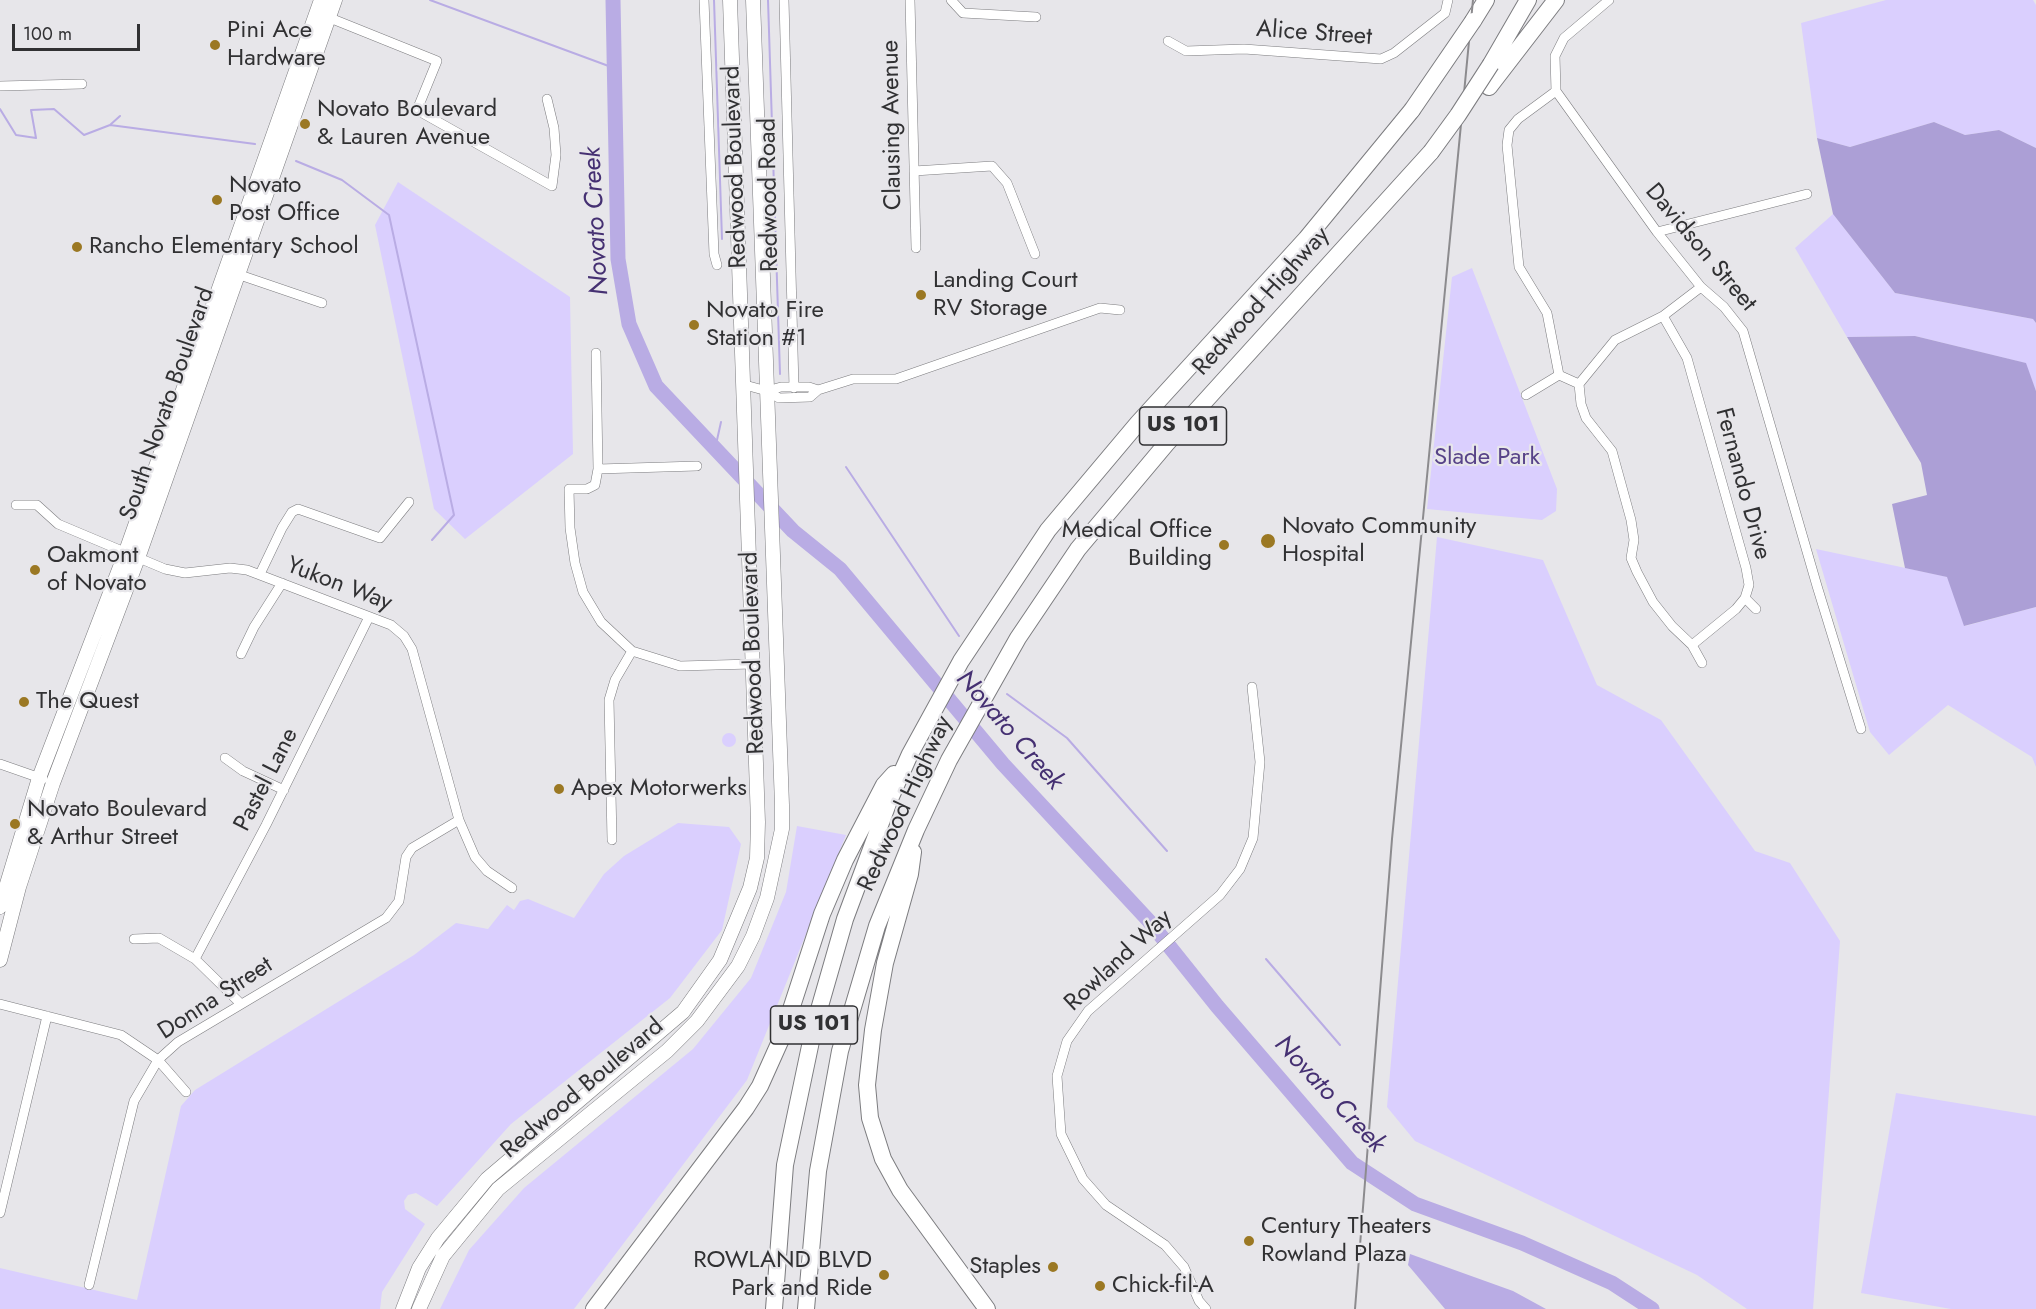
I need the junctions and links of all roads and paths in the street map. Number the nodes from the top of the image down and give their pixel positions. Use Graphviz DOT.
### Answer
graph roads {
  1 [pos="335,0"];
  2 [pos="704,0"];
  3 [pos="730,0"];
  4 [pos="753,0"];
  5 [pos="784,0"];
  6 [pos="910,0"];
  7 [pos="951,0"];
  8 [pos="1448,0"];
  9 [pos="1486,0"];
  10 [pos="1528,0"];
  11 [pos="1556,0"];
  12 [pos="1609,0"];
  13 [pos="322,10"];
  14 [pos="1036,17"];
  15 [pos="1168,41"];
  16 [pos="82,84"];
  17 [pos="0,86"];
  18 [pos="1556,91"];
  19 [pos="547,99"];
  20 [pos="1431,152"];
  21 [pos="914,171"];
  22 [pos="1807,194"];
  23 [pos="1657,232"];
  24 [pos="916,248"];
  25 [pos="1035,254"];
  26 [pos="717,265"];
  27 [pos="231,272"];
  28 [pos="1701,287"];
  29 [pos="322,303"];
  30 [pos="1120,310"];
  31 [pos="1663,316"];
  32 [pos="596,353"];
  33 [pos="1559,375"];
  34 [pos="1579,384"];
  35 [pos="745,385"];
  36 [pos="794,388"];
  37 [pos="818,390"];
  38 [pos="767,391"];
  39 [pos="1526,395"];
  40 [pos="697,466"];
  41 [pos="598,469"];
  42 [pos="409,502"];
  43 [pos="16,505"];
  44 [pos="131,556"];
  45 [pos="260,574"];
  46 [pos="282,583"];
  47 [pos="1745,598"];
  48 [pos="1756,609"];
  49 [pos="369,617"];
  50 [pos="1692,645"];
  51 [pos="632,651"];
  52 [pos="241,654"];
  53 [pos="1702,663"];
  54 [pos="752,664"];
  55 [pos="776,664"];
  56 [pos="1252,687"];
  57 [pos="1861,729"];
  58 [pos="910,754"];
  59 [pos="225,758"];
  60 [pos="0,764"];
  61 [pos="39,778"];
  62 [pos="53,783"];
  63 [pos="284,790"];
  64 [pos="459,820"];
  65 [pos="916,830"];
  66 [pos="612,840"];
  67 [pos="512,888"];
  68 [pos="0,907"];
  69 [pos="134,939"];
  70 [pos="195,958"];
  71 [pos="0,960"];
  72 [pos="0,1004"];
  73 [pos="241,1004"];
  74 [pos="47,1016"];
  75 [pos="158,1060"];
  76 [pos="186,1092"];
  77 [pos="554,1122"];
  78 [pos="564,1134"];
  79 [pos="535,1138"];
  80 [pos="545,1149"];
  81 [pos="0,1213"];
  82 [pos="450,1221"];
  83 [pos="462,1230"];
  84 [pos="89,1285"];
  85 [pos="1197,1305"];
  86 [pos="403,1309"];
  87 [pos="419,1309"];
  88 [pos="594,1309"];
  89 [pos="774,1309"];
  90 [pos="806,1309"];
  91 [pos="987,1309"];
  92 [pos="1206,1309"];
  1 -- 13 [label="main road, South Novato Boulevard"];
  2 -- 26 [label="street"];
  3 -- 35 [label="main road, Redwood Boulevard"];
  4 -- 38 [label="main road, Redwood Boulevard"];
  5 -- 36 [label="street, Redwood Road"];
  6 -- 21 [label="street, Clausing Avenue"];
  7 -- 14 [label="street"];
  8 -- 15 [label="street, Alice Street"];
  9 -- 58 [label="highway, Redwood Highway / US 101, bridge"];
  10 -- 20 [label="highway, Redwood Highway / US 101, bridge"];
  11 -- 20 [label="highway, bridge"];
  12 -- 18 [label="street"];
  13 -- 19 [label="street"];
  13 -- 27 [label="main road, South Novato Boulevard"];
  16 -- 17 [label="street"];
  18 -- 23 [label="street, Davidson Street"];
  18 -- 33 [label="street"];
  20 -- 65 [label="highway, Redwood Highway / US 101"];
  21 -- 24 [label="street, Clausing Avenue"];
  21 -- 25 [label="street"];
  22 -- 23 [label="street"];
  23 -- 28 [label="street, Davidson Street"];
  27 -- 29 [label="street"];
  27 -- 44 [label="main road, South Novato Boulevard"];
  28 -- 31 [label="street"];
  28 -- 57 [label="street, Davidson Street"];
  30 -- 37 [label="street"];
  31 -- 34 [label="street"];
  31 -- 47 [label="street, Fernando Drive"];
  32 -- 41 [label="street"];
  33 -- 34 [label="street"];
  33 -- 39 [label="street"];
  34 -- 50 [label="street"];
  35 -- 38 [label="street"];
  35 -- 54 [label="main road, Redwood Boulevard"];
  36 -- 37 [label="street"];
  36 -- 38 [label="street"];
  37 -- 38 [label="street"];
  38 -- 55 [label="main road, Redwood Boulevard"];
  40 -- 41 [label="street"];
  41 -- 51 [label="street"];
  42 -- 45 [label="street"];
  43 -- 44 [label="street, Yukon Way"];
  44 -- 45 [label="street, Yukon Way"];
  44 -- 61 [label="main road, South Novato Boulevard"];
  44 -- 62 [label="main road, South Novato Boulevard"];
  45 -- 46 [label="street, Yukon Way"];
  46 -- 49 [label="street, Yukon Way"];
  46 -- 52 [label="street"];
  47 -- 48 [label="street"];
  47 -- 50 [label="street, Fernando Drive"];
  49 -- 63 [label="street, Pastel Lane"];
  49 -- 64 [label="street, Yukon Way"];
  50 -- 53 [label="street"];
  51 -- 54 [label="street"];
  51 -- 66 [label="street"];
  54 -- 55 [label="main road"];
  54 -- 77 [label="main road, Redwood Boulevard"];
  55 -- 78 [label="main road, Redwood Boulevard"];
  56 -- 85 [label="street, Rowland Way"];
  58 -- 88 [label="highway"];
  58 -- 89 [label="highway, Redwood Highway / US 101"];
  59 -- 63 [label="street"];
  60 -- 61 [label="street"];
  61 -- 62 [label="street"];
  61 -- 68 [label="main road, South Novato Boulevard"];
  62 -- 71 [label="main road, South Novato Boulevard"];
  63 -- 70 [label="street, Pastel Lane"];
  64 -- 67 [label="street, Yukon Way"];
  64 -- 73 [label="street, Donna Street"];
  65 -- 90 [label="highway, Redwood Highway / US 101"];
  65 -- 91 [label="highway"];
  69 -- 70 [label="street"];
  70 -- 73 [label="street"];
  72 -- 74 [label="street"];
  73 -- 75 [label="street, Donna Street"];
  74 -- 75 [label="street"];
  74 -- 81 [label="street"];
  75 -- 76 [label="street"];
  75 -- 84 [label="street, Donna Street"];
  77 -- 78 [label="main road"];
  77 -- 79 [label="main road, Redwood Boulevard"];
  78 -- 80 [label="main road, Redwood Boulevard"];
  79 -- 80 [label="main road"];
  79 -- 82 [label="main road, Redwood Boulevard"];
  80 -- 83 [label="main road, Redwood Boulevard"];
  82 -- 83 [label="main road"];
  82 -- 86 [label="main road, Redwood Boulevard"];
  83 -- 87 [label="main road, Redwood Boulevard"];
  85 -- 92 [label="street, Rowland Way"];
}
